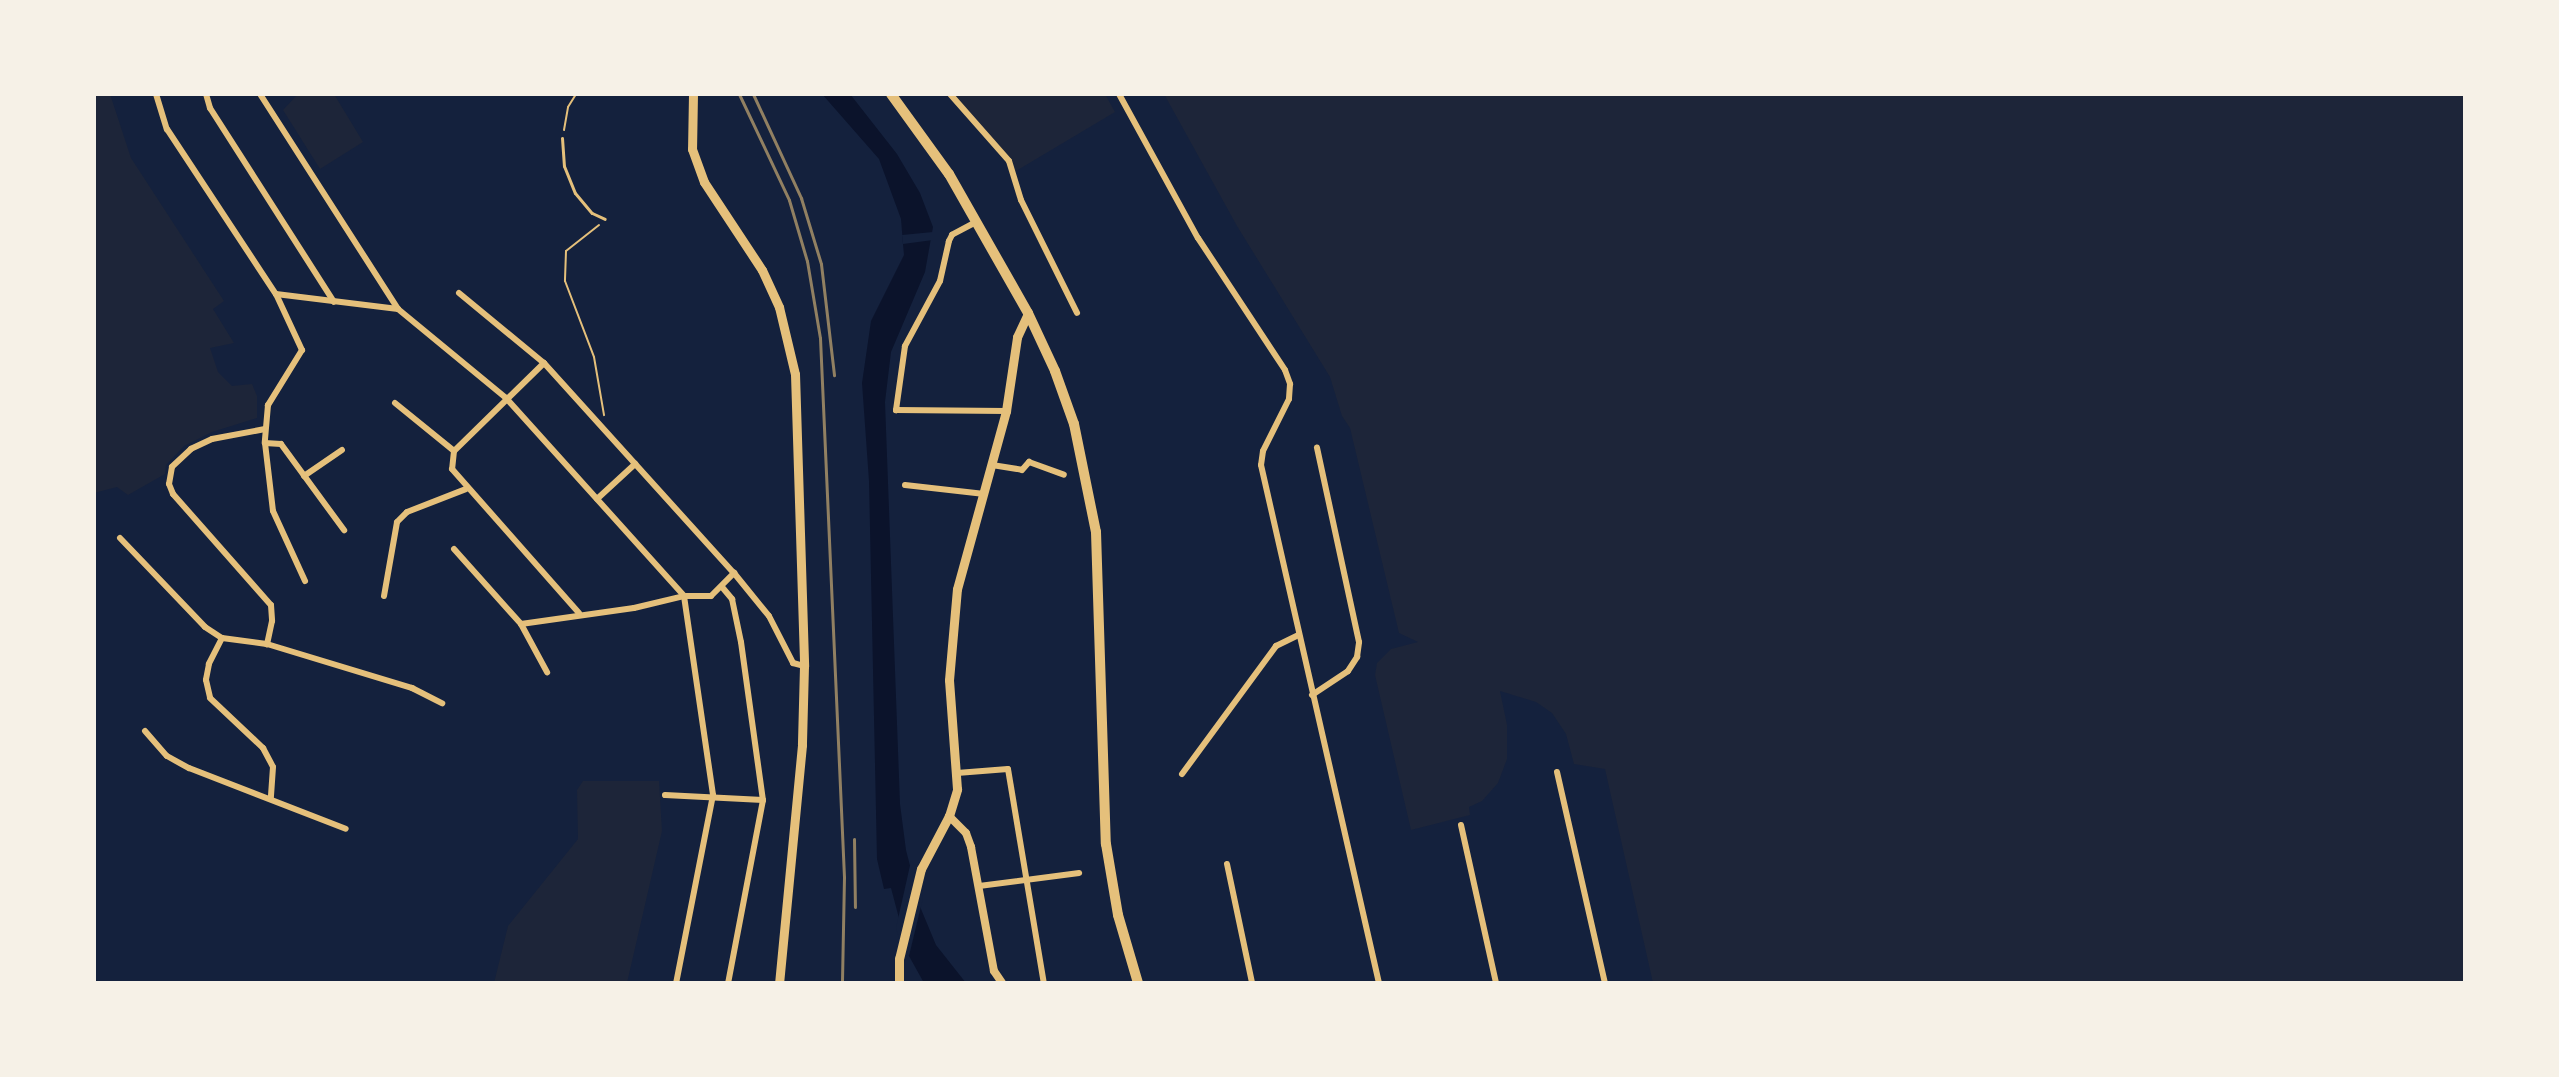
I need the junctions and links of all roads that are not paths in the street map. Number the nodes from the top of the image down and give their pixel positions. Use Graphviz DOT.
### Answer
graph roads {
  1 [pos="156,94"];
  2 [pos="206,94"];
  3 [pos="260,94"];
  4 [pos="693,94"];
  5 [pos="891,94"];
  6 [pos="950,94"];
  7 [pos="1119,94"];
  8 [pos="562,138"];
  9 [pos="605,219"];
  10 [pos="976,222"];
  11 [pos="459,293"];
  12 [pos="276,294"];
  13 [pos="334,302"];
  14 [pos="398,309"];
  15 [pos="1028,313"];
  16 [pos="1077,313"];
  17 [pos="544,363"];
  18 [pos="506,398"];
  19 [pos="395,403"];
  20 [pos="1006,411"];
  21 [pos="265,429"];
  22 [pos="265,443"];
  23 [pos="1317,447"];
  24 [pos="342,450"];
  25 [pos="454,451"];
  26 [pos="635,464"];
  27 [pos="992,465"];
  28 [pos="1064,475"];
  29 [pos="304,476"];
  30 [pos="905,485"];
  31 [pos="466,489"];
  32 [pos="984,494"];
  33 [pos="597,499"];
  34 [pos="344,530"];
  35 [pos="120,538"];
  36 [pos="454,549"];
  37 [pos="734,573"];
  38 [pos="305,581"];
  39 [pos="722,587"];
  40 [pos="384,596"];
  41 [pos="684,596"];
  42 [pos="579,613"];
  43 [pos="521,624"];
  44 [pos="1299,635"];
  45 [pos="222,638"];
  46 [pos="267,644"];
  47 [pos="804,666"];
  48 [pos="547,672"];
  49 [pos="1312,695"];
  50 [pos="442,703"];
  51 [pos="145,731"];
  52 [pos="1557,772"];
  53 [pos="957,773"];
  54 [pos="1182,774"];
  55 [pos="665,795"];
  56 [pos="713,795"];
  57 [pos="271,799"];
  58 [pos="763,800"];
  59 [pos="949,816"];
  60 [pos="1461,825"];
  61 [pos="346,829"];
  62 [pos="1227,864"];
  63 [pos="1079,873"];
  64 [pos="1027,879"];
  65 [pos="979,886"];
  66 [pos="1000,982"];
  67 [pos="676,983"];
  68 [pos="728,983"];
  69 [pos="779,983"];
  70 [pos="899,983"];
  71 [pos="1044,983"];
  72 [pos="1138,983"];
  73 [pos="1252,983"];
  74 [pos="1379,983"];
  75 [pos="1496,983"];
  76 [pos="1605,983"];
  1 -- 12 [label="street"];
  2 -- 13 [label="street"];
  3 -- 14 [label="street"];
  4 -- 47 [label="main road"];
  5 -- 10 [label="main road"];
  6 -- 16 [label="street"];
  7 -- 44 [label="street"];
  8 -- 9 [label="lane"];
  10 -- 15 [label="main road"];
  10 -- 20 [label="street"];
  11 -- 17 [label="street"];
  12 -- 13 [label="street"];
  12 -- 21 [label="street"];
  13 -- 14 [label="street"];
  14 -- 18 [label="street"];
  15 -- 20 [label="main road"];
  15 -- 72 [label="main road"];
  17 -- 18 [label="street"];
  17 -- 26 [label="street"];
  18 -- 25 [label="street"];
  18 -- 33 [label="street"];
  19 -- 25 [label="street"];
  20 -- 27 [label="main road"];
  21 -- 22 [label="street"];
  21 -- 46 [label="street"];
  22 -- 29 [label="street"];
  22 -- 38 [label="street"];
  23 -- 49 [label="street"];
  24 -- 29 [label="street"];
  25 -- 31 [label="street"];
  26 -- 33 [label="street"];
  26 -- 37 [label="street"];
  27 -- 28 [label="street"];
  27 -- 32 [label="main road"];
  29 -- 34 [label="street"];
  30 -- 32 [label="street"];
  31 -- 40 [label="street"];
  31 -- 42 [label="street"];
  32 -- 53 [label="main road"];
  33 -- 41 [label="street"];
  35 -- 45 [label="street"];
  36 -- 43 [label="street"];
  37 -- 39 [label="street"];
  37 -- 47 [label="street"];
  39 -- 41 [label="street"];
  39 -- 58 [label="street"];
  41 -- 42 [label="street"];
  41 -- 56 [label="street"];
  42 -- 43 [label="street"];
  43 -- 48 [label="street"];
  44 -- 49 [label="street"];
  44 -- 54 [label="street"];
  45 -- 46 [label="street"];
  45 -- 57 [label="street"];
  46 -- 50 [label="street"];
  47 -- 69 [label="main road"];
  49 -- 74 [label="street"];
  51 -- 57 [label="street"];
  52 -- 76 [label="street"];
  53 -- 59 [label="main road"];
  53 -- 64 [label="street"];
  55 -- 56 [label="street"];
  56 -- 58 [label="street"];
  56 -- 67 [label="street"];
  57 -- 61 [label="street"];
  58 -- 68 [label="street"];
  59 -- 65 [label="street"];
  59 -- 70 [label="main road"];
  60 -- 75 [label="street"];
  62 -- 73 [label="street"];
  63 -- 64 [label="street"];
  64 -- 65 [label="street"];
  64 -- 71 [label="street"];
  65 -- 66 [label="street"];
}
